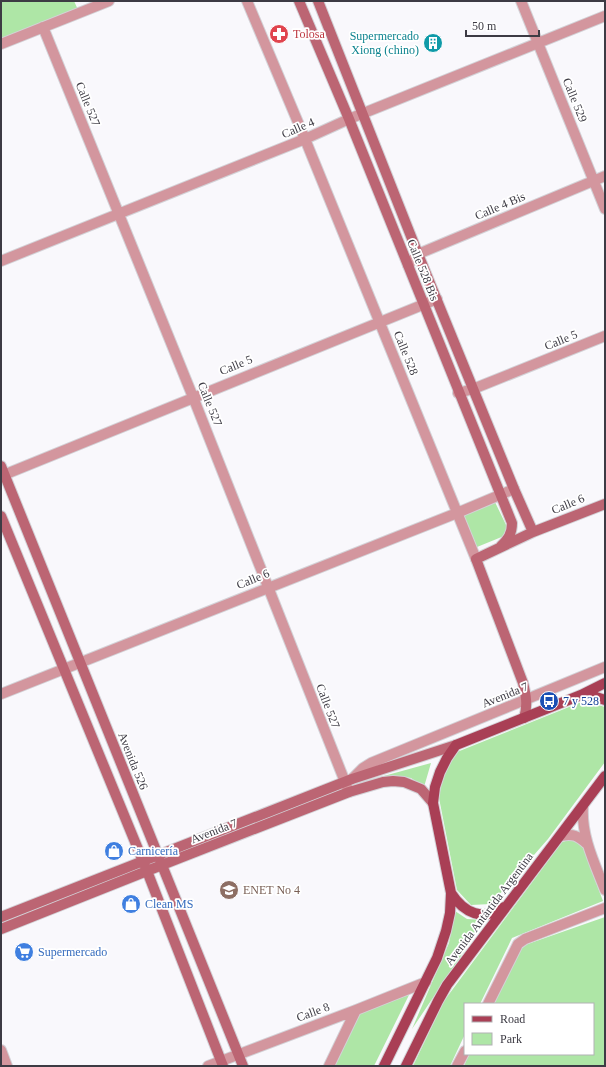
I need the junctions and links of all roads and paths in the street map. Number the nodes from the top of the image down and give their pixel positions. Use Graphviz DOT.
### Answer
graph roads {
  1 [pos="109,1"];
  2 [pos="247,1"];
  3 [pos="299,1"];
  4 [pos="318,1"];
  5 [pos="521,1"];
  6 [pos="605,16"];
  7 [pos="43,27"];
  8 [pos="538,43"];
  9 [pos="1,44"];
  10 [pos="362,114"];
  11 [pos="349,119"];
  12 [pos="305,140"];
  13 [pos="605,176"];
  14 [pos="593,181"];
  15 [pos="605,209"];
  16 [pos="119,214"];
  17 [pos="418,254"];
  18 [pos="1,261"];
  19 [pos="408,265"];
  20 [pos="437,299"];
  21 [pos="423,304"];
  22 [pos="379,322"];
  23 [pos="605,336"];
  24 [pos="473,389"];
  25 [pos="458,393"];
  26 [pos="193,397"];
  27 [pos="2,472"];
  28 [pos="514,489"];
  29 [pos="500,495"];
  30 [pos="605,504"];
  31 [pos="457,513"];
  32 [pos="1,516"];
  33 [pos="533,532"];
  34 [pos="501,546"];
  35 [pos="476,558"];
  36 [pos="268,587"];
  37 [pos="79,663"];
  38 [pos="605,667"];
  39 [pos="63,669"];
  40 [pos="605,683"];
  41 [pos="1,694"];
  42 [pos="581,695"];
  43 [pos="527,700"];
  44 [pos="605,700"];
  45 [pos="524,718"];
  46 [pos="456,745"];
  47 [pos="605,776"];
  48 [pos="348,781"];
  49 [pos="349,792"];
  50 [pos="433,803"];
  51 [pos="583,807"];
  52 [pos="560,836"];
  53 [pos="587,844"];
  54 [pos="158,855"];
  55 [pos="143,861"];
  56 [pos="162,865"];
  57 [pos="147,872"];
  58 [pos="605,890"];
  59 [pos="451,893"];
  60 [pos="507,905"];
  61 [pos="605,908"];
  62 [pos="1,917"];
  63 [pos="1,929"];
  64 [pos="426,982"];
  65 [pos="488,1003"];
  66 [pos="356,1010"];
  67 [pos="1,1050"];
  68 [pos="464,1053"];
  69 [pos="238,1054"];
  70 [pos="222,1063"];
  71 [pos="8,1066"];
  72 [pos="208,1066"];
  73 [pos="243,1066"];
  74 [pos="329,1066"];
  75 [pos="384,1066"];
  76 [pos="406,1066"];
  77 [pos="457,1066"];
  1 -- 7 [label="street"];
  2 -- 12 [label="street, Calle 528"];
  3 -- 11 [label="main road, Calle 528 Bis"];
  4 -- 10 [label="main road, Calle 528 Bis"];
  5 -- 8 [label="street, Calle 529"];
  6 -- 8 [label="street, Calle 4"];
  7 -- 9 [label="street"];
  7 -- 16 [label="street, Calle 527"];
  8 -- 10 [label="street, Calle 4"];
  8 -- 14 [label="street, Calle 529"];
  10 -- 11 [label="street, Calle 4"];
  10 -- 17 [label="main road, Calle 528 Bis"];
  11 -- 12 [label="street, Calle 4"];
  11 -- 19 [label="main road, Calle 528 Bis"];
  12 -- 16 [label="street, Calle 4"];
  12 -- 22 [label="street, Calle 528"];
  13 -- 14 [label="street, Calle 4 Bis"];
  14 -- 15 [label="street, Calle 529"];
  14 -- 17 [label="street, Calle 4 Bis"];
  16 -- 18 [label="street, Calle 4"];
  16 -- 26 [label="street, Calle 527"];
  17 -- 19 [label="street, Calle 4 Bis"];
  17 -- 20 [label="main road, Calle 528 Bis"];
  19 -- 21 [label="main road, Calle 528 Bis"];
  20 -- 21 [label="street, Calle 5"];
  20 -- 24 [label="main road, Calle 528 Bis"];
  21 -- 22 [label="street, Calle 5"];
  21 -- 25 [label="main road, Calle 528 Bis"];
  22 -- 26 [label="street, Calle 5"];
  22 -- 31 [label="street, Calle 528"];
  23 -- 24 [label="street, Calle 5"];
  24 -- 25 [label="street, Calle 5"];
  24 -- 28 [label="main road, Calle 528 Bis"];
  25 -- 29 [label="main road, Calle 528 Bis"];
  26 -- 27 [label="street, Calle 5"];
  26 -- 36 [label="street, Calle 527"];
  27 -- 37 [label="main road, Avenida 526"];
  28 -- 29 [label="street, Calle 6"];
  28 -- 33 [label="main road, Calle 528 Bis"];
  29 -- 31 [label="street, Calle 6"];
  29 -- 34 [label="main road, Calle 528 Bis"];
  30 -- 33 [label="main road, Calle 6"];
  31 -- 35 [label="street, Calle 528"];
  31 -- 36 [label="street, Calle 6"];
  32 -- 39 [label="main road"];
  33 -- 34 [label="main road, Calle 6"];
  34 -- 35 [label="main road, Calle 6"];
  35 -- 43 [label="main road, Calle 528"];
  36 -- 37 [label="street, Calle 6"];
  36 -- 48 [label="street, Calle 527"];
  37 -- 39 [label="street, Calle 6"];
  37 -- 54 [label="main road, Avenida 526"];
  38 -- 43 [label="street, Avenida 7"];
  39 -- 41 [label="street, Calle 6"];
  39 -- 55 [label="main road"];
  40 -- 42 [label="main road, Avenida 7"];
  42 -- 44 [label="main road"];
  42 -- 45 [label="main road, Avenida 7"];
  43 -- 45 [label="main road, Calle 528"];
  43 -- 48 [label="street, Avenida 7"];
  45 -- 46 [label="main road, Avenida 7"];
  46 -- 48 [label="main road, Avenida 7"];
  46 -- 50 [label="main road, Avenida Antártida Argentina"];
  47 -- 51 [label="main road, Avenida Antártida Argentina"];
  48 -- 49 [label="street, Calle 527"];
  48 -- 54 [label="main road, Avenida 7"];
  49 -- 50 [label="main road, Avenida 7"];
  49 -- 56 [label="main road, Avenida 7"];
  50 -- 59 [label="main road, Avenida Antártida Argentina"];
  51 -- 52 [label="main road, Avenida Antártida Argentina"];
  51 -- 53 [label="street"];
  52 -- 53 [label="street"];
  52 -- 60 [label="main road, Avenida Antártida Argentina"];
  53 -- 58 [label="street"];
  54 -- 55 [label="main road, Avenida 7"];
  54 -- 56 [label="main road, Avenida 526"];
  55 -- 57 [label="main road"];
  55 -- 62 [label="main road, Avenida 7"];
  56 -- 57 [label="main road, Avenida 7"];
  56 -- 69 [label="main road, Avenida 526"];
  57 -- 63 [label="main road, Avenida 7"];
  57 -- 70 [label="main road"];
  59 -- 60 [label="main road"];
  59 -- 64 [label="main road, Avenida Antártida Argentina"];
  60 -- 76 [label="main road, Avenida Antártida Argentina"];
  61 -- 65 [label="street"];
  64 -- 66 [label="street, Calle 8"];
  64 -- 75 [label="main road, Avenida Antártida Argentina"];
  66 -- 69 [label="street, Calle 8"];
  66 -- 74 [label="street"];
  67 -- 71 [label="street"];
  68 -- 77 [label="street"];
  69 -- 70 [label="street, Calle 8"];
  69 -- 73 [label="main road, Avenida 526"];
  70 -- 72 [label="street, Calle 8"];
}
